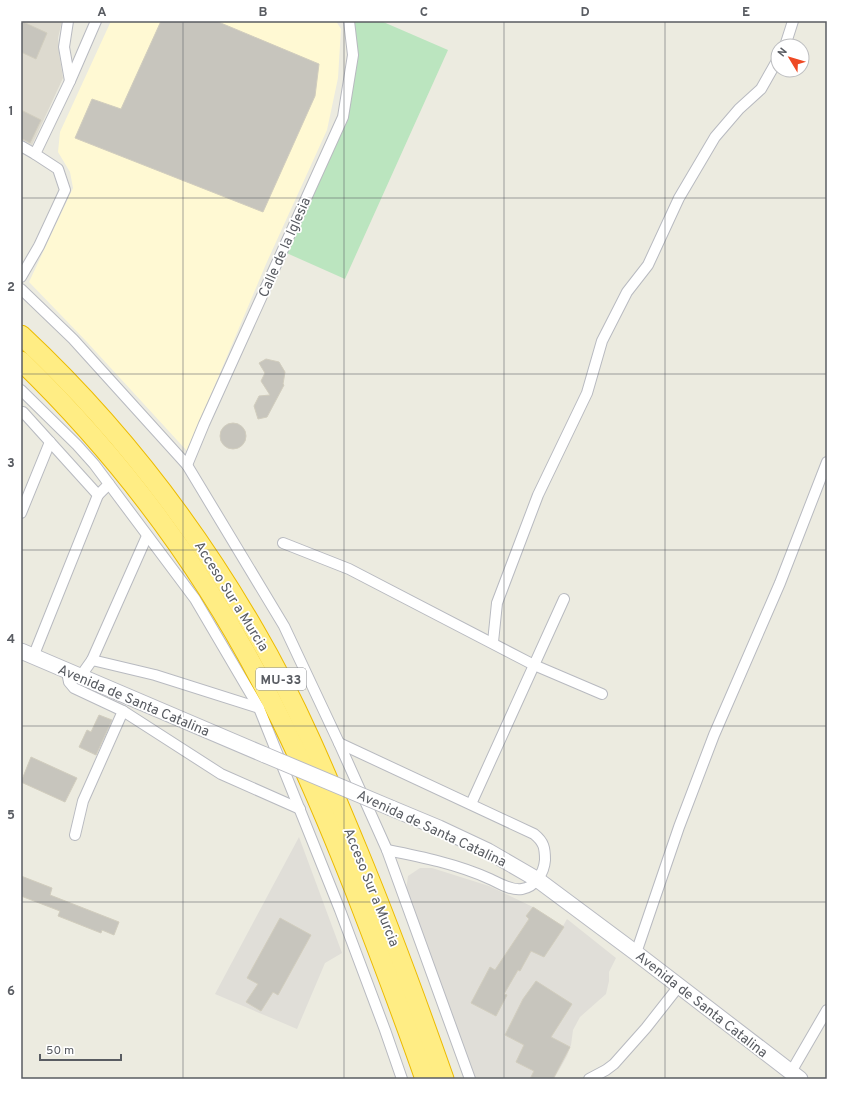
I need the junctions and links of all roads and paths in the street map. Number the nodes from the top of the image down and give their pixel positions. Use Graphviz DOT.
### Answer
graph roads {
  1 [pos="68,21"];
  2 [pos="96,21"];
  3 [pos="349,21"];
  4 [pos="793,21"];
  5 [pos="788,38"];
  6 [pos="770,73"];
  7 [pos="70,81"];
  8 [pos="21,146"];
  9 [pos="36,154"];
  10 [pos="21,277"];
  11 [pos="21,289"];
  12 [pos="21,335"];
  13 [pos="21,361"];
  14 [pos="21,390"];
  15 [pos="23,412"];
  16 [pos="50,442"];
  17 [pos="77,445"];
  18 [pos="64,457"];
  19 [pos="827,462"];
  20 [pos="187,465"];
  21 [pos="109,484"];
  22 [pos="98,495"];
  23 [pos="21,513"];
  24 [pos="147,536"];
  25 [pos="284,543"];
  26 [pos="564,599"];
  27 [pos="493,642"];
  28 [pos="27,654"];
  29 [pos="92,660"];
  30 [pos="534,665"];
  31 [pos="74,674"];
  32 [pos="602,694"];
  33 [pos="259,708"];
  34 [pos="123,711"];
  35 [pos="339,743"];
  36 [pos="471,804"];
  37 [pos="300,809"];
  38 [pos="76,835"];
  39 [pos="387,850"];
  40 [pos="538,880"];
  41 [pos="636,953"];
  42 [pos="679,986"];
  43 [pos="827,1010"];
  44 [pos="795,1076"];
  45 [pos="402,1079"];
  46 [pos="424,1079"];
  47 [pos="444,1079"];
  48 [pos="470,1079"];
  49 [pos="588,1079"];
  1 -- 7 [label="street"];
  2 -- 7 [label="street"];
  3 -- 20 [label="street, Calle de la Iglesia"];
  4 -- 5 [label="street"];
  6 -- 27 [label="street"];
  7 -- 9 [label="street"];
  8 -- 9 [label="street"];
  9 -- 10 [label="street"];
  11 -- 20 [label="street"];
  12 -- 47 [label="highway, Acceso Sur a Murcia / MU-33"];
  13 -- 46 [label="highway, Acceso Sur a Murcia / MU-33"];
  14 -- 17 [label="street"];
  15 -- 16 [label="street"];
  16 -- 18 [label="street"];
  16 -- 23 [label="street"];
  17 -- 18 [label="street"];
  17 -- 21 [label="street"];
  18 -- 22 [label="street"];
  19 -- 41 [label="street"];
  20 -- 35 [label="street"];
  21 -- 22 [label="street"];
  21 -- 24 [label="street"];
  22 -- 28 [label="street"];
  24 -- 29 [label="street"];
  24 -- 33 [label="street"];
  25 -- 27 [label="street"];
  26 -- 30 [label="street"];
  27 -- 30 [label="street"];
  28 -- 31 [label="main road, Avenida de Santa Catalina"];
  29 -- 31 [label="street"];
  29 -- 33 [label="street"];
  30 -- 32 [label="street"];
  30 -- 36 [label="street"];
  31 -- 34 [label="street"];
  31 -- 40 [label="main road, Avenida de Santa Catalina, bridge"];
  33 -- 37 [label="street"];
  34 -- 37 [label="street"];
  34 -- 38 [label="street"];
  35 -- 36 [label="street"];
  35 -- 39 [label="street"];
  36 -- 40 [label="street"];
  37 -- 45 [label="street"];
  39 -- 40 [label="street"];
  39 -- 48 [label="street"];
  40 -- 41 [label="main road, Avenida de Santa Catalina"];
  41 -- 42 [label="main road, Avenida de Santa Catalina"];
  42 -- 44 [label="main road, Avenida de Santa Catalina"];
  42 -- 49 [label="street"];
  43 -- 44 [label="street"];
}
